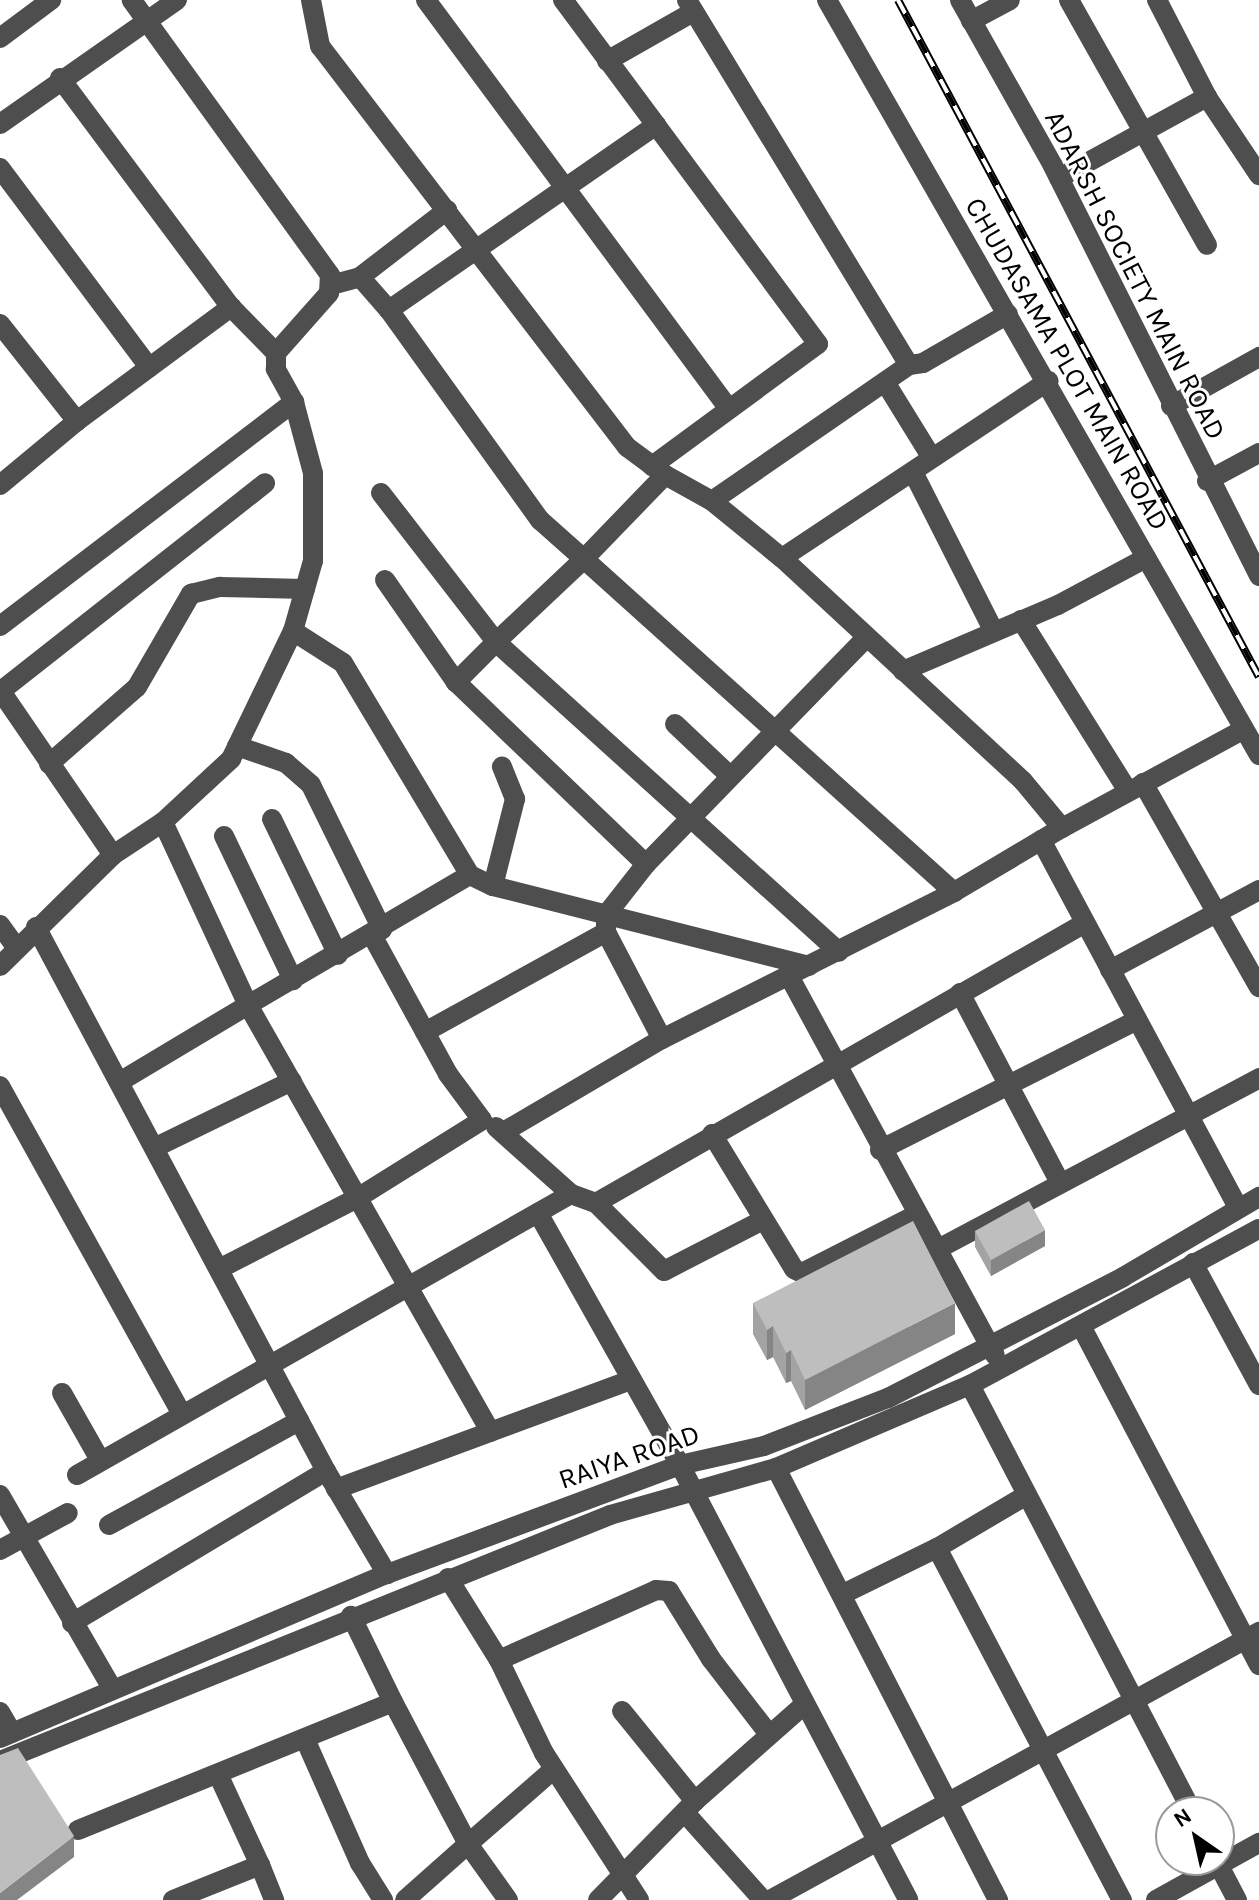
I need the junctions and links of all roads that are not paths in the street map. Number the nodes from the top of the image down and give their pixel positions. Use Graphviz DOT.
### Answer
graph roads {
  1 [pos="51,0"];
  2 [pos="132,0"];
  3 [pos="177,0"];
  4 [pos="311,0"];
  5 [pos="426,0"];
  6 [pos="563,0"];
  7 [pos="827,0"];
  8 [pos="960,0"];
  9 [pos="1010,0"];
  10 [pos="1069,0"];
  11 [pos="1157,0"];
  12 [pos="690,6"];
  13 [pos="148,21"];
  14 [pos="971,21"];
  15 [pos="0,38"];
  16 [pos="607,61"];
  17 [pos="60,78"];
  18 [pos="1207,97"];
  19 [pos="0,124"];
  20 [pos="656,125"];
  21 [pos="1143,131"];
  22 [pos="0,168"];
  23 [pos="1259,175"];
  24 [pos="1059,178"];
  25 [pos="565,188"];
  26 [pos="447,210"];
  27 [pos="1207,245"];
  28 [pos="478,250"];
  29 [pos="360,277"];
  30 [pos="331,285"];
  31 [pos="231,307"];
  32 [pos="389,310"];
  33 [pos="1008,314"];
  34 [pos="0,324"];
  35 [pos="276,353"];
  36 [pos="1259,357"];
  37 [pos="909,365"];
  38 [pos="149,367"];
  39 [pos="1048,381"];
  40 [pos="885,382"];
  41 [pos="294,402"];
  42 [pos="1171,406"];
  43 [pos="729,409"];
  44 [pos="77,421"];
  45 [pos="1259,453"];
  46 [pos="932,458"];
  47 [pos="658,471"];
  48 [pos="913,472"];
  49 [pos="1207,481"];
  50 [pos="265,483"];
  51 [pos="0,485"];
  52 [pos="381,493"];
  53 [pos="712,501"];
  54 [pos="1251,541"];
  55 [pos="782,558"];
  56 [pos="1146,558"];
  57 [pos="584,559"];
  58 [pos="1259,576"];
  59 [pos="385,580"];
  60 [pos="305,589"];
  61 [pos="1021,620"];
  62 [pos="0,626"];
  63 [pos="293,631"];
  64 [pos="994,632"];
  65 [pos="866,638"];
  66 [pos="496,642"];
  67 [pos="903,671"];
  68 [pos="456,682"];
  69 [pos="0,691"];
  70 [pos="8,722"];
  71 [pos="675,724"];
  72 [pos="776,727"];
  73 [pos="1244,729"];
  74 [pos="237,746"];
  75 [pos="1259,755"];
  76 [pos="49,764"];
  77 [pos="502,766"];
  78 [pos="730,776"];
  79 [pos="1135,787"];
  80 [pos="690,818"];
  81 [pos="272,819"];
  82 [pos="163,822"];
  83 [pos="1062,828"];
  84 [pos="224,836"];
  85 [pos="1041,840"];
  86 [pos="113,855"];
  87 [pos="646,864"];
  88 [pos="470,875"];
  89 [pos="493,886"];
  90 [pos="1259,890"];
  91 [pos="954,892"];
  92 [pos="1218,912"];
  93 [pos="606,923"];
  94 [pos="1085,923"];
  95 [pos="0,925"];
  96 [pos="36,927"];
  97 [pos="377,932"];
  98 [pos="17,948"];
  99 [pos="839,952"];
  100 [pos="338,955"];
  101 [pos="0,966"];
  102 [pos="809,966"];
  103 [pos="1110,970"];
  104 [pos="789,976"];
  105 [pos="293,980"];
  106 [pos="1259,987"];
  107 [pos="960,993"];
  108 [pos="248,1005"];
  109 [pos="1137,1020"];
  110 [pos="425,1032"];
  111 [pos="662,1039"];
  112 [pos="836,1063"];
  113 [pos="1259,1078"];
  114 [pos="121,1081"];
  115 [pos="292,1081"];
  116 [pos="0,1086"];
  117 [pos="1008,1086"];
  118 [pos="1187,1114"];
  119 [pos="482,1120"];
  120 [pos="505,1131"];
  121 [pos="712,1134"];
  122 [pos="156,1147"];
  123 [pos="880,1150"];
  124 [pos="1059,1181"];
  125 [pos="571,1194"];
  126 [pos="359,1197"];
  127 [pos="1259,1197"];
  128 [pos="596,1203"];
  129 [pos="1238,1208"];
  130 [pos="538,1213"];
  131 [pos="918,1214"];
  132 [pos="763,1220"];
  133 [pos="1259,1229"];
  134 [pos="938,1249"];
  135 [pos="1193,1263"];
  136 [pos="219,1269"];
  137 [pos="408,1282"];
  138 [pos="1081,1326"];
  139 [pos="991,1346"];
  140 [pos="269,1365"];
  141 [pos="1001,1369"];
  142 [pos="631,1380"];
  143 [pos="970,1385"];
  144 [pos="1259,1385"];
  145 [pos="62,1393"];
  146 [pos="182,1414"];
  147 [pos="299,1421"];
  148 [pos="491,1432"];
  149 [pos="100,1460"];
  150 [pos="680,1465"];
  151 [pos="776,1468"];
  152 [pos="77,1475"];
  153 [pos="331,1480"];
  154 [pos="692,1488"];
  155 [pos="0,1495"];
  156 [pos="1025,1496"];
  157 [pos="68,1513"];
  158 [pos="109,1525"];
  159 [pos="23,1538"];
  160 [pos="937,1548"];
  161 [pos="0,1550"];
  162 [pos="387,1574"];
  163 [pos="448,1578"];
  164 [pos="843,1594"];
  165 [pos="351,1616"];
  166 [pos="72,1623"];
  167 [pos="1252,1636"];
  168 [pos="499,1660"];
  169 [pos="1259,1665"];
  170 [pos="113,1690"];
  171 [pos="1134,1698"];
  172 [pos="393,1702"];
  173 [pos="804,1705"];
  174 [pos="622,1711"];
  175 [pos="0,1712"];
  176 [pos="768,1733"];
  177 [pos="6,1735"];
  178 [pos="305,1739"];
  179 [pos="1043,1748"];
  180 [pos="0,1761"];
  181 [pos="554,1769"];
  182 [pos="218,1774"];
  183 [pos="1184,1796"];
  184 [pos="944,1803"];
  185 [pos="691,1807"];
  186 [pos="78,1830"];
  187 [pos="877,1839"];
  188 [pos="1259,1843"];
  189 [pos="468,1844"];
  190 [pos="1235,1854"];
  191 [pos="260,1865"];
  192 [pos="619,1875"];
  193 [pos="1196,1876"];
  194 [pos="1224,1876"];
  195 [pos="173,1900"];
  196 [pos="274,1900"];
  197 [pos="383,1900"];
  198 [pos="405,1900"];
  199 [pos="508,1900"];
  200 [pos="598,1900"];
  201 [pos="639,1900"];
  202 [pos="763,1900"];
  203 [pos="770,1900"];
  204 [pos="908,1900"];
  205 [pos="998,1900"];
  206 [pos="1122,1900"];
  207 [pos="1156,1900"];
  208 [pos="1237,1900"];
  1 -- 15 [label="street"];
  2 -- 13 [label="street"];
  3 -- 13 [label="street"];
  4 -- 26 [label="street"];
  5 -- 25 [label="street"];
  6 -- 16 [label="street"];
  7 -- 33 [label="street, CHUDASAMA PLOT MAIN ROAD"];
  8 -- 14 [label="street, ADARSH SOCIETY MAIN ROAD"];
  9 -- 14 [label="street"];
  10 -- 21 [label="street"];
  11 -- 18 [label="street"];
  12 -- 16 [label="street"];
  12 -- 37 [label="street"];
  13 -- 17 [label="street"];
  13 -- 30 [label="street"];
  14 -- 24 [label="street, ADARSH SOCIETY MAIN ROAD"];
  16 -- 20 [label="street"];
  17 -- 19 [label="street"];
  17 -- 31 [label="street"];
  18 -- 21 [label="street"];
  18 -- 23 [label="street"];
  20 -- 25 [label="street"];
  20 -- 43 [label="street"];
  21 -- 24 [label="street"];
  21 -- 27 [label="street"];
  22 -- 38 [label="street"];
  24 -- 42 [label="street, ADARSH SOCIETY MAIN ROAD"];
  25 -- 28 [label="street"];
  25 -- 43 [label="street"];
  26 -- 28 [label="street"];
  26 -- 29 [label="street"];
  28 -- 32 [label="street"];
  28 -- 47 [label="street"];
  29 -- 30 [label="street"];
  29 -- 32 [label="street"];
  30 -- 35 [label="street"];
  31 -- 35 [label="street"];
  31 -- 38 [label="street"];
  32 -- 57 [label="street"];
  33 -- 37 [label="street"];
  33 -- 39 [label="street, CHUDASAMA PLOT MAIN ROAD"];
  34 -- 44 [label="street"];
  35 -- 41 [label="street"];
  36 -- 42 [label="street"];
  37 -- 40 [label="street"];
  38 -- 44 [label="street"];
  39 -- 46 [label="street"];
  39 -- 56 [label="street, CHUDASAMA PLOT MAIN ROAD"];
  40 -- 46 [label="street"];
  40 -- 53 [label="street"];
  41 -- 60 [label="street"];
  41 -- 62 [label="street"];
  42 -- 49 [label="street, ADARSH SOCIETY MAIN ROAD"];
  43 -- 47 [label="street"];
  44 -- 51 [label="street"];
  45 -- 49 [label="street"];
  46 -- 48 [label="street"];
  47 -- 53 [label="street"];
  47 -- 57 [label="street"];
  48 -- 55 [label="street"];
  48 -- 64 [label="street"];
  49 -- 54 [label="street, ADARSH SOCIETY MAIN ROAD"];
  50 -- 69 [label="street"];
  52 -- 66 [label="street"];
  53 -- 55 [label="street"];
  54 -- 58 [label="street, ADARSH SOCIETY MAIN ROAD"];
  55 -- 65 [label="street"];
  56 -- 61 [label="street"];
  56 -- 73 [label="street, CHUDASAMA PLOT MAIN ROAD"];
  57 -- 66 [label="street"];
  57 -- 72 [label="street"];
  59 -- 68 [label="street"];
  60 -- 63 [label="street"];
  60 -- 76 [label="street"];
  61 -- 64 [label="street"];
  61 -- 79 [label="street"];
  63 -- 74 [label="street"];
  63 -- 88 [label="street"];
  64 -- 67 [label="street"];
  65 -- 67 [label="street"];
  65 -- 72 [label="street"];
  66 -- 68 [label="street"];
  66 -- 80 [label="street"];
  67 -- 83 [label="street"];
  68 -- 87 [label="street"];
  69 -- 70 [label="street"];
  70 -- 76 [label="street"];
  71 -- 78 [label="street"];
  72 -- 78 [label="street"];
  72 -- 91 [label="street"];
  73 -- 75 [label="street, CHUDASAMA PLOT MAIN ROAD"];
  73 -- 79 [label="street"];
  74 -- 82 [label="street"];
  74 -- 97 [label="street"];
  76 -- 86 [label="street"];
  77 -- 89 [label="street"];
  78 -- 80 [label="street"];
  79 -- 83 [label="street"];
  79 -- 92 [label="street"];
  80 -- 87 [label="street"];
  80 -- 99 [label="street"];
  81 -- 100 [label="street"];
  82 -- 86 [label="street"];
  82 -- 108 [label="street"];
  83 -- 85 [label="street"];
  84 -- 105 [label="street"];
  85 -- 91 [label="street"];
  85 -- 94 [label="street"];
  86 -- 96 [label="street"];
  87 -- 93 [label="street"];
  88 -- 89 [label="street"];
  88 -- 97 [label="street"];
  89 -- 93 [label="street"];
  90 -- 92 [label="street"];
  91 -- 99 [label="street"];
  92 -- 103 [label="street"];
  92 -- 106 [label="street"];
  93 -- 102 [label="street"];
  93 -- 110 [label="street"];
  93 -- 111 [label="street"];
  94 -- 103 [label="street"];
  94 -- 107 [label="street"];
  95 -- 98 [label="street"];
  96 -- 98 [label="street"];
  96 -- 114 [label="street"];
  97 -- 100 [label="street"];
  97 -- 110 [label="street"];
  98 -- 101 [label="street"];
  99 -- 102 [label="street"];
  100 -- 105 [label="street"];
  102 -- 104 [label="street"];
  103 -- 109 [label="street"];
  104 -- 111 [label="street"];
  104 -- 112 [label="street"];
  105 -- 108 [label="street"];
  107 -- 112 [label="street"];
  107 -- 117 [label="street"];
  108 -- 114 [label="street"];
  108 -- 115 [label="street"];
  109 -- 117 [label="street"];
  109 -- 118 [label="street"];
  110 -- 119 [label="street"];
  111 -- 120 [label="street"];
  112 -- 121 [label="street"];
  112 -- 123 [label="street"];
  113 -- 118 [label="street"];
  114 -- 122 [label="street"];
  115 -- 122 [label="street"];
  115 -- 126 [label="street"];
  116 -- 146 [label="street"];
  117 -- 123 [label="street"];
  117 -- 124 [label="street"];
  118 -- 124 [label="street"];
  118 -- 129 [label="street"];
  119 -- 120 [label="street"];
  119 -- 126 [label="street"];
  120 -- 125 [label="street"];
  121 -- 128 [label="street"];
  121 -- 132 [label="street"];
  122 -- 136 [label="street"];
  123 -- 131 [label="street"];
  124 -- 134 [label="street"];
  125 -- 128 [label="street"];
  125 -- 130 [label="street"];
  126 -- 136 [label="street"];
  126 -- 137 [label="street"];
  127 -- 129 [label="street, RAIYA ROAD"];
  128 -- 132 [label="street"];
  129 -- 139 [label="street, RAIYA ROAD"];
  130 -- 137 [label="street"];
  130 -- 142 [label="street"];
  131 -- 132 [label="street"];
  131 -- 134 [label="street"];
  133 -- 135 [label="street, RAIYA ROAD"];
  134 -- 139 [label="street"];
  135 -- 138 [label="street, RAIYA ROAD"];
  135 -- 144 [label="street"];
  136 -- 140 [label="street"];
  137 -- 140 [label="street"];
  137 -- 148 [label="street"];
  138 -- 141 [label="street, RAIYA ROAD"];
  138 -- 167 [label="street"];
  139 -- 141 [label="street"];
  139 -- 150 [label="street, RAIYA ROAD"];
  140 -- 146 [label="street"];
  140 -- 147 [label="street"];
  141 -- 143 [label="street, RAIYA ROAD"];
  142 -- 148 [label="street"];
  142 -- 150 [label="street"];
  143 -- 151 [label="street, RAIYA ROAD"];
  143 -- 156 [label="street"];
  145 -- 149 [label="street"];
  146 -- 149 [label="street"];
  147 -- 153 [label="street"];
  147 -- 158 [label="street"];
  148 -- 153 [label="street"];
  149 -- 152 [label="street"];
  150 -- 154 [label="street"];
  150 -- 162 [label="street, RAIYA ROAD"];
  151 -- 154 [label="street, RAIYA ROAD"];
  151 -- 164 [label="street"];
  153 -- 162 [label="street"];
  153 -- 166 [label="street"];
  154 -- 163 [label="street, RAIYA ROAD"];
  154 -- 173 [label="street"];
  155 -- 159 [label="street"];
  156 -- 160 [label="street"];
  156 -- 171 [label="street"];
  157 -- 159 [label="street"];
  159 -- 161 [label="street"];
  159 -- 166 [label="street"];
  160 -- 164 [label="street"];
  160 -- 179 [label="street"];
  162 -- 170 [label="street, RAIYA ROAD"];
  163 -- 165 [label="street, RAIYA ROAD"];
  163 -- 168 [label="street"];
  164 -- 184 [label="street"];
  165 -- 172 [label="street"];
  165 -- 180 [label="street, RAIYA ROAD"];
  166 -- 170 [label="street"];
  167 -- 169 [label="street"];
  167 -- 171 [label="street"];
  168 -- 176 [label="street"];
  168 -- 181 [label="street"];
  170 -- 177 [label="street, RAIYA ROAD"];
  171 -- 179 [label="street"];
  171 -- 183 [label="street"];
  172 -- 178 [label="street"];
  172 -- 189 [label="street"];
  173 -- 176 [label="street"];
  173 -- 187 [label="street"];
  174 -- 185 [label="street"];
  175 -- 177 [label="street"];
  176 -- 185 [label="street"];
  178 -- 182 [label="street"];
  178 -- 197 [label="street"];
  179 -- 184 [label="street"];
  179 -- 206 [label="street"];
  181 -- 189 [label="street"];
  181 -- 192 [label="street"];
  182 -- 186 [label="street"];
  182 -- 191 [label="street"];
  184 -- 187 [label="street"];
  184 -- 205 [label="street"];
  185 -- 192 [label="street"];
  185 -- 202 [label="street"];
  187 -- 203 [label="street"];
  187 -- 204 [label="street"];
  188 -- 190 [label="street"];
  189 -- 198 [label="street"];
  189 -- 199 [label="street"];
  191 -- 195 [label="street"];
  191 -- 196 [label="street"];
  192 -- 200 [label="street"];
  192 -- 201 [label="street"];
  193 -- 207 [label="street"];
  194 -- 208 [label="street"];
}
